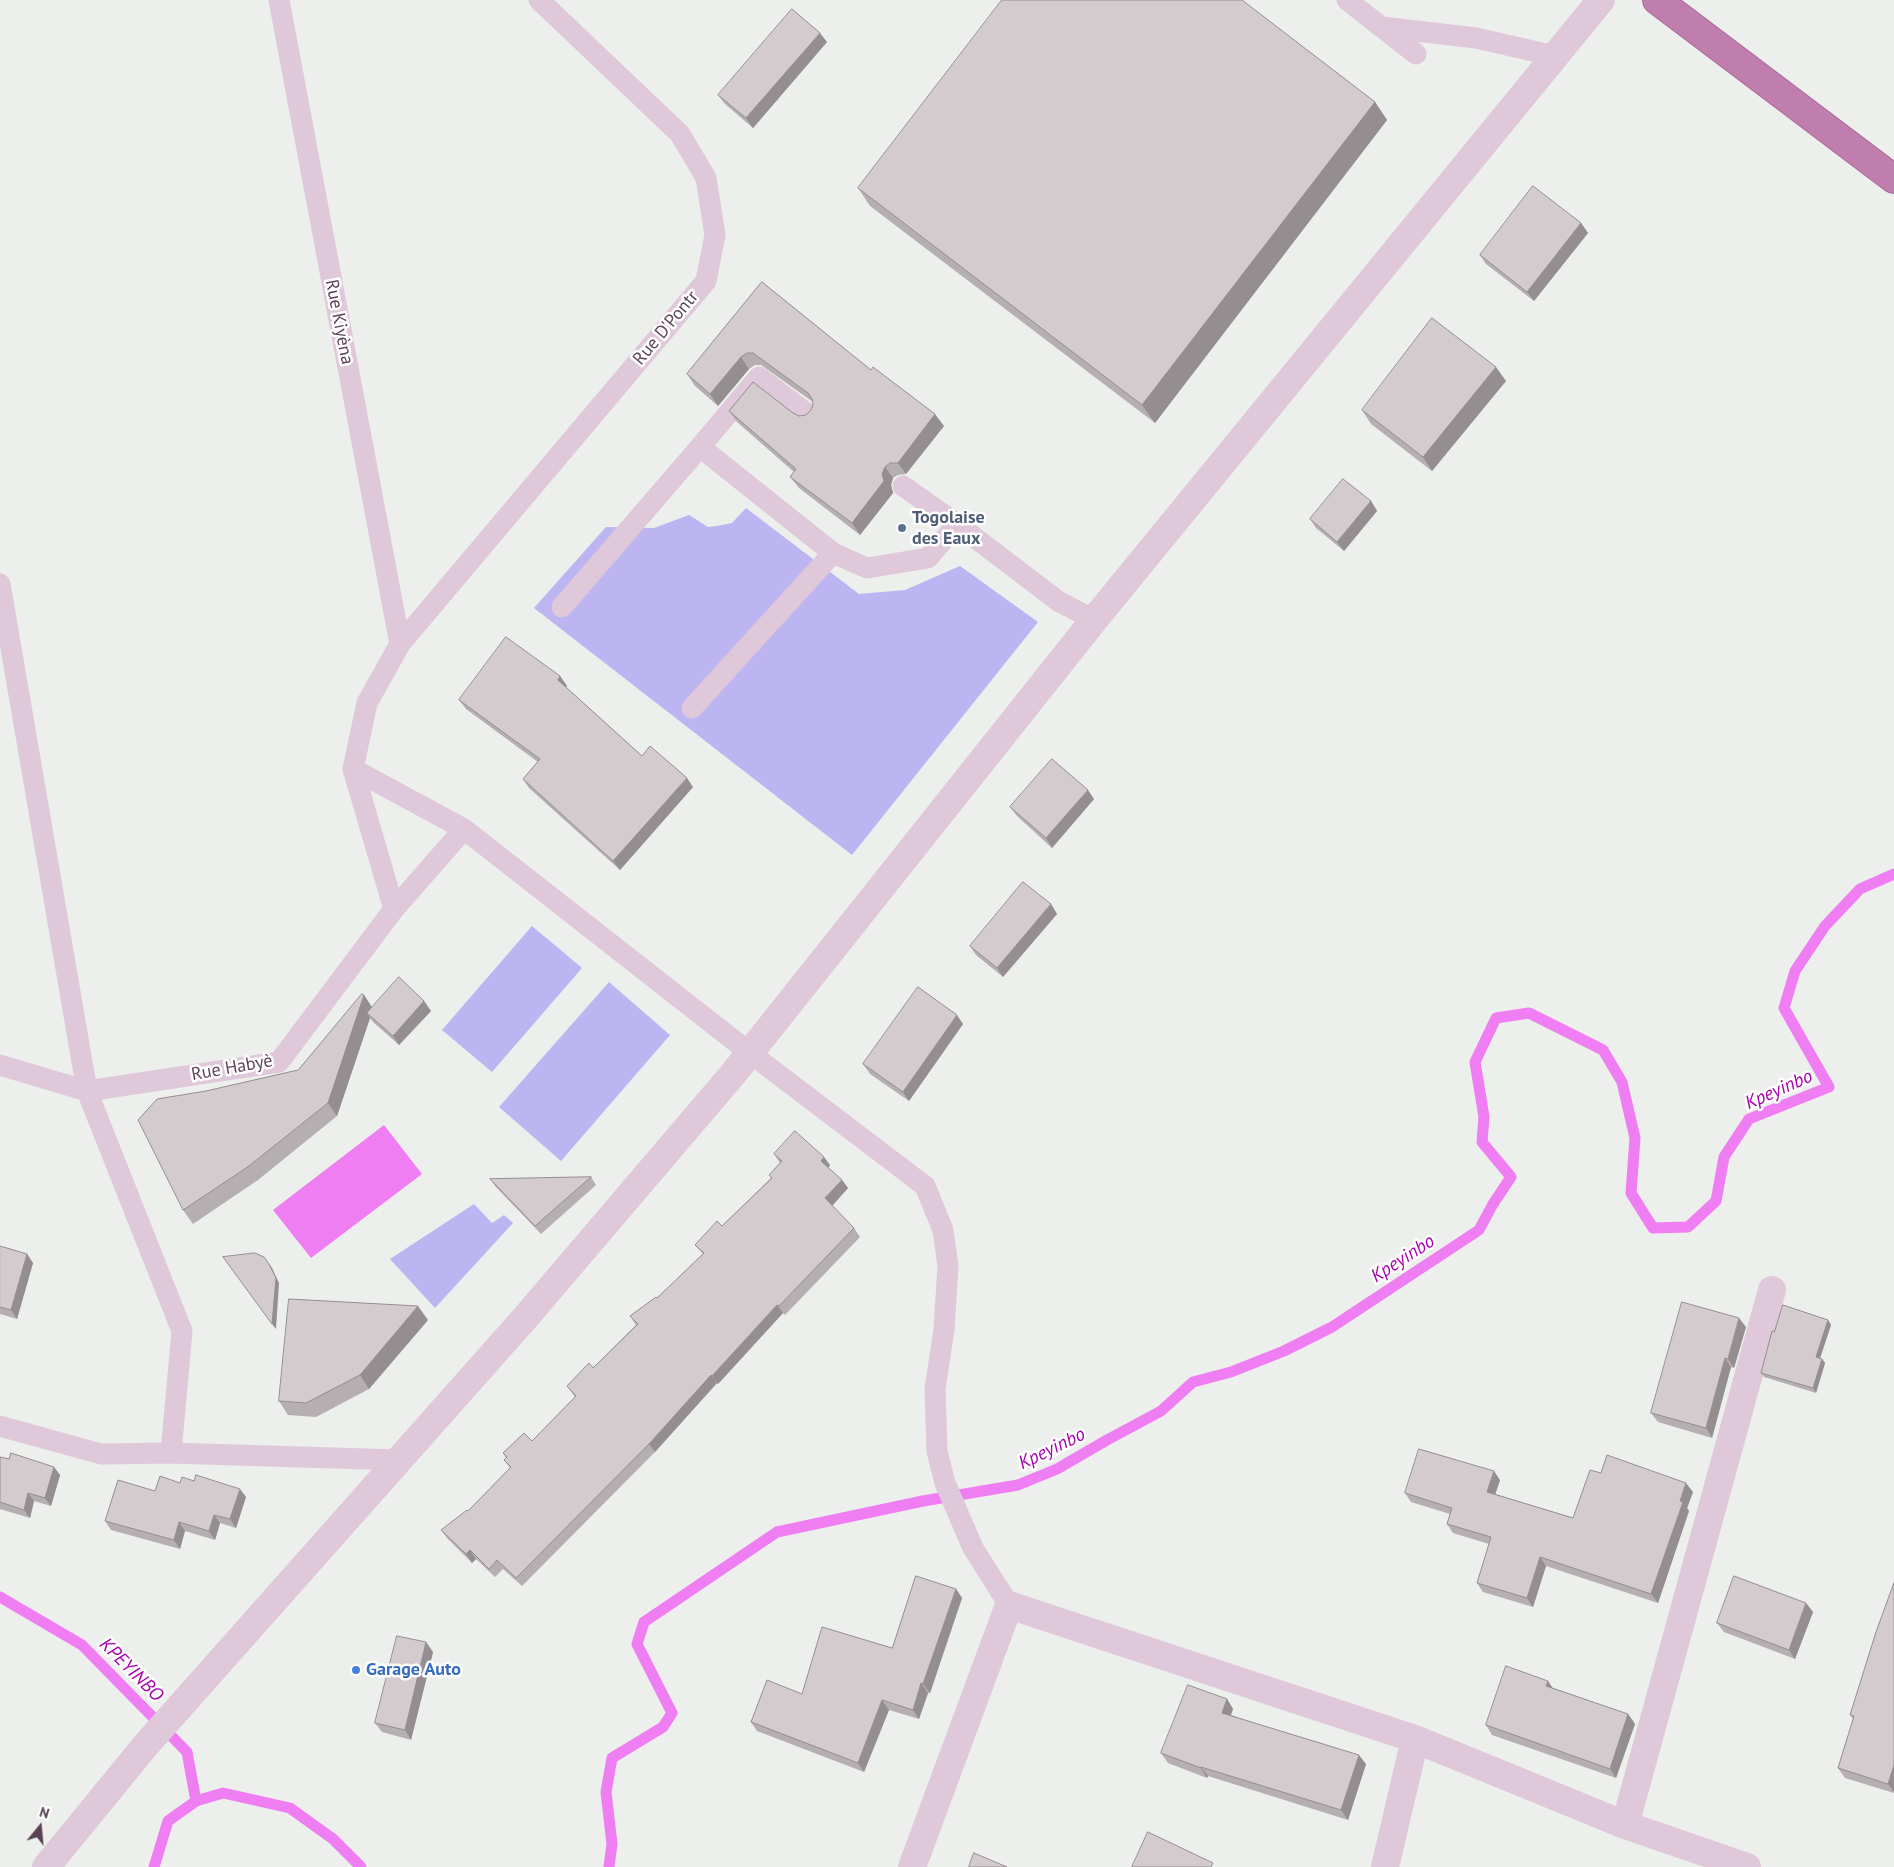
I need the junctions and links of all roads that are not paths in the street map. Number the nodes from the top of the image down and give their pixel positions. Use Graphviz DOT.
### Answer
graph roads {
  1 [pos="279,0"];
  2 [pos="539,0"];
  3 [pos="1347,0"];
  4 [pos="1601,0"];
  5 [pos="1657,0"];
  6 [pos="1382,28"];
  7 [pos="1416,54"];
  8 [pos="1555,56"];
  9 [pos="1894,179"];
  10 [pos="809,415"];
  11 [pos="700,447"];
  12 [pos="903,486"];
  13 [pos="958,524"];
  14 [pos="833,553"];
  15 [pos="0,584"];
  16 [pos="562,607"];
  17 [pos="1094,620"];
  18 [pos="400,644"];
  19 [pos="692,708"];
  20 [pos="353,769"];
  21 [pos="464,829"];
  22 [pos="394,909"];
  23 [pos="750,1053"];
  24 [pos="0,1065"];
  25 [pos="87,1091"];
  26 [pos="1772,1290"];
  27 [pos="0,1426"];
  28 [pos="171,1453"];
  29 [pos="400,1460"];
  30 [pos="1009,1605"];
  31 [pos="1415,1739"];
  32 [pos="1625,1826"];
  33 [pos="46,1867"];
  34 [pos="912,1867"];
  35 [pos="1385,1867"];
  36 [pos="1748,1867"];
  1 -- 18 [label="lane, Rue Kiyèna"];
  2 -- 18 [label="lane, Rue D'Pontr"];
  3 -- 6 [label="lane"];
  4 -- 8 [label="street"];
  5 -- 9 [label="highway"];
  6 -- 7 [label="lane"];
  6 -- 8 [label="lane"];
  8 -- 17 [label="street"];
  10 -- 11 [label="lane"];
  11 -- 14 [label="lane"];
  11 -- 16 [label="lane"];
  12 -- 13 [label="lane"];
  13 -- 14 [label="lane"];
  13 -- 17 [label="lane"];
  14 -- 19 [label="lane"];
  15 -- 25 [label="lane"];
  17 -- 23 [label="street"];
  18 -- 20 [label="lane, Rue D'Pontr"];
  20 -- 21 [label="lane"];
  20 -- 22 [label="lane"];
  21 -- 22 [label="lane, Rue Habyè"];
  21 -- 23 [label="lane"];
  22 -- 25 [label="lane, Rue Habyè"];
  23 -- 29 [label="street"];
  23 -- 30 [label="lane"];
  24 -- 25 [label="lane"];
  25 -- 28 [label="lane"];
  26 -- 32 [label="street"];
  27 -- 28 [label="lane"];
  28 -- 29 [label="lane"];
  29 -- 33 [label="street"];
  30 -- 31 [label="street"];
  30 -- 34 [label="street"];
  31 -- 32 [label="street"];
  31 -- 35 [label="street"];
  32 -- 36 [label="street"];
}
